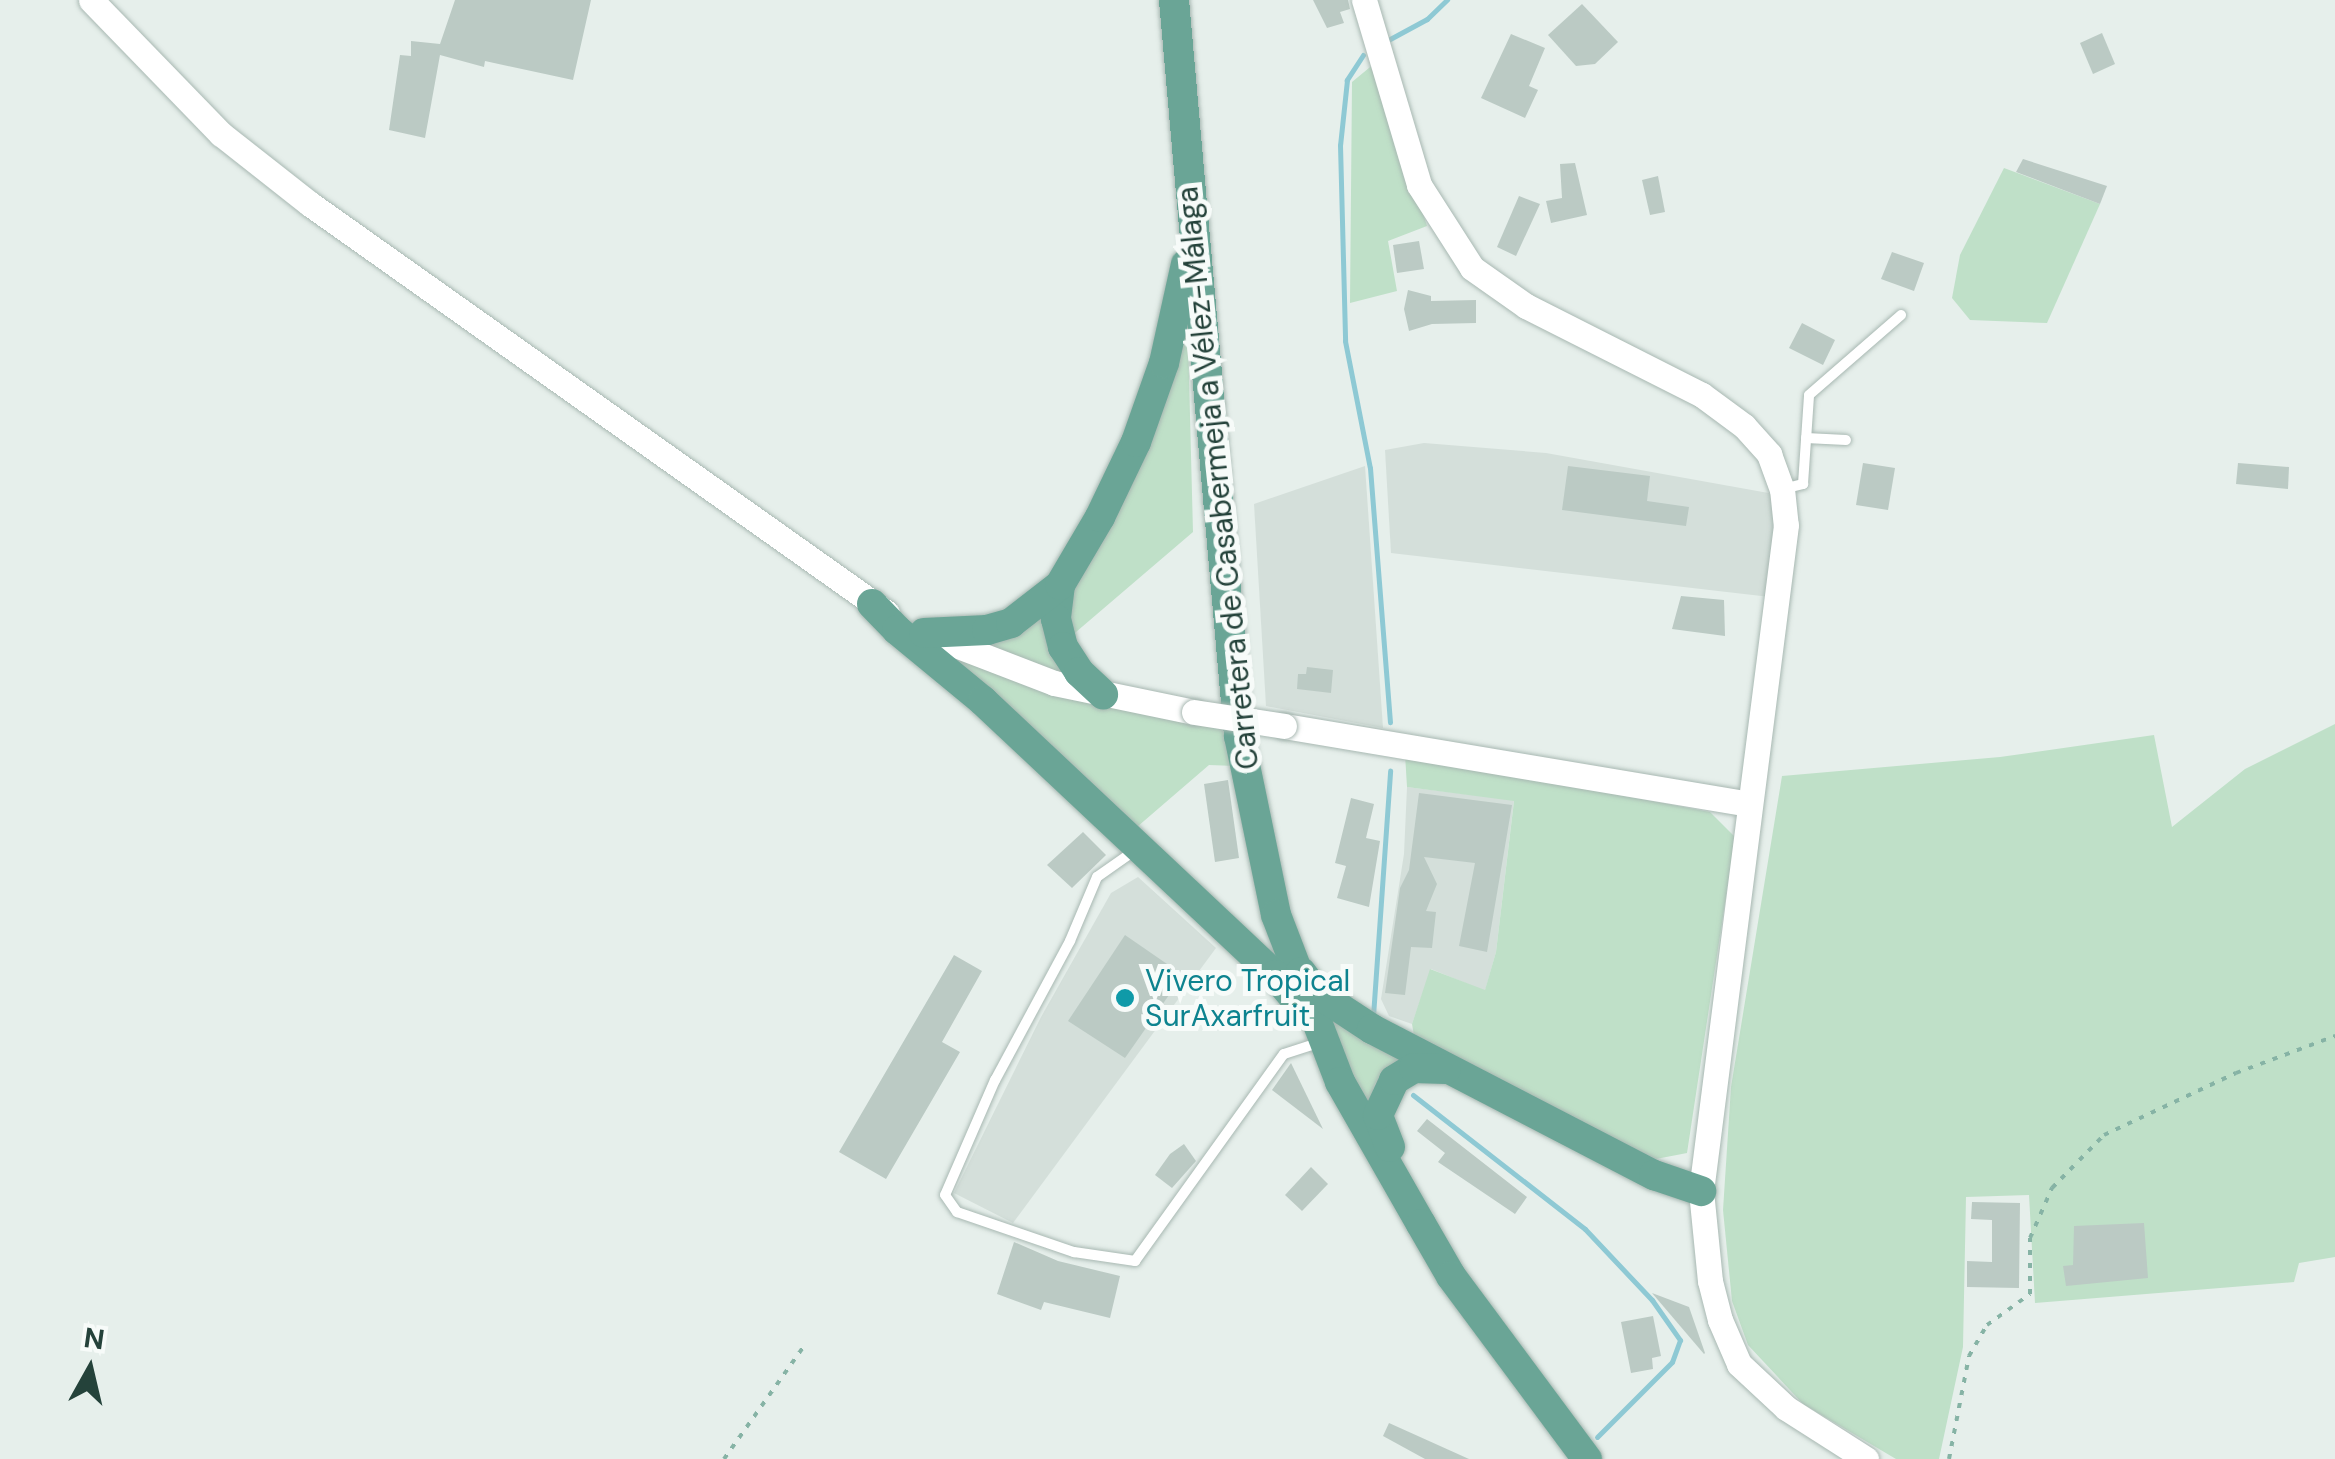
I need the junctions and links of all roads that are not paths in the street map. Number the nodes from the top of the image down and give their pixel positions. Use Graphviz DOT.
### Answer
graph roads {
  1 [pos="91,0"];
  2 [pos="1174,0"];
  3 [pos="1364,0"];
  4 [pos="1192,226"];
  5 [pos="1901,315"];
  6 [pos="1806,438"];
  7 [pos="1846,440"];
  8 [pos="1782,489"];
  9 [pos="1060,585"];
  10 [pos="872,604"];
  11 [pos="924,633"];
  12 [pos="1103,694"];
  13 [pos="1748,804"];
  14 [pos="1139,847"];
  15 [pos="1289,952"];
  16 [pos="1319,1033"];
  17 [pos="1453,1070"];
  18 [pos="1701,1190"];
  19 [pos="1421,1224"];
  20 [pos="1587,1459"];
  21 [pos="1866,1459"];
  1 -- 10 [label="street"];
  2 -- 4 [label="main road, Carretera de Casabermeja a Vélez-Málaga"];
  3 -- 8 [label="street"];
  4 -- 9 [label="main road"];
  4 -- 15 [label="main road, Carretera de Casabermeja a Vélez-Málaga"];
  5 -- 6 [label="lane"];
  6 -- 7 [label="lane"];
  6 -- 8 [label="lane"];
  8 -- 13 [label="street"];
  9 -- 11 [label="main road"];
  9 -- 12 [label="main road"];
  10 -- 11 [label="street"];
  10 -- 14 [label="main road"];
  11 -- 12 [label="street"];
  12 -- 13 [label="street, bridge"];
  13 -- 18 [label="street"];
  14 -- 16 [label="main road"];
  14 -- 16 [label="lane"];
  15 -- 16 [label="main road, Carretera de Casabermeja a Vélez-Málaga"];
  15 -- 17 [label="main road"];
  16 -- 19 [label="main road"];
  17 -- 18 [label="main road"];
  17 -- 19 [label="main road"];
  18 -- 21 [label="street"];
  19 -- 20 [label="main road"];
}
